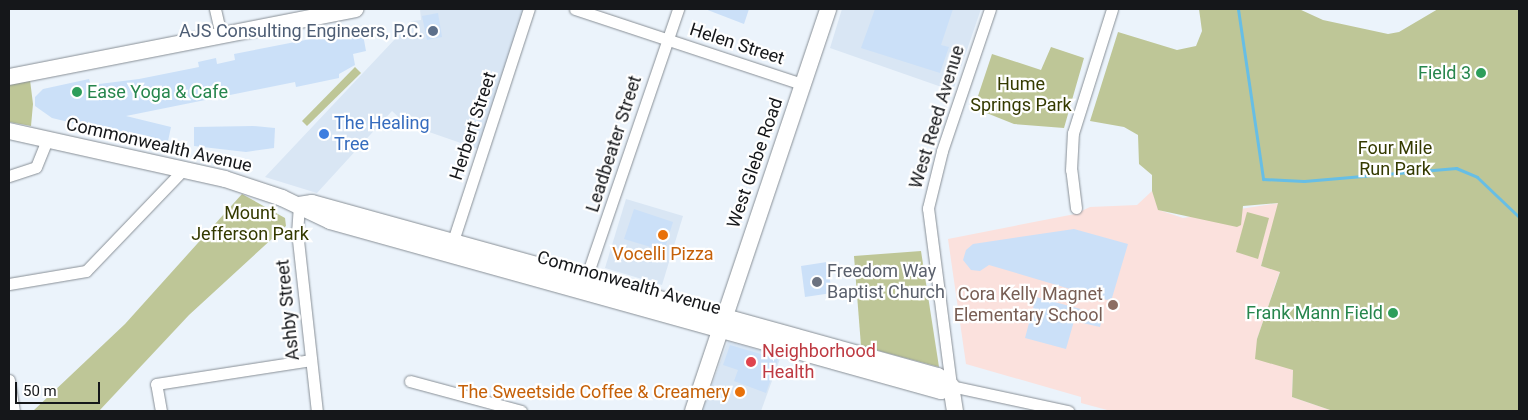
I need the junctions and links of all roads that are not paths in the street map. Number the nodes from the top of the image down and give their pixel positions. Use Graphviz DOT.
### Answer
graph roads {
  1 [pos="215,9"];
  2 [pos="355,9"];
  3 [pos="529,9"];
  4 [pos="576,9"];
  5 [pos="678,9"];
  6 [pos="828,9"];
  7 [pos="990,9"];
  8 [pos="1112,9"];
  9 [pos="221,35"];
  10 [pos="668,39"];
  11 [pos="9,77"];
  12 [pos="802,84"];
  13 [pos="9,131"];
  14 [pos="47,140"];
  15 [pos="182,170"];
  16 [pos="9,176"];
  17 [pos="299,205"];
  18 [pos="1076,208"];
  19 [pos="451,248"];
  20 [pos="9,284"];
  21 [pos="584,285"];
  22 [pos="722,324"];
  23 [pos="311,360"];
  24 [pos="9,380"];
  25 [pos="410,381"];
  26 [pos="951,386"];
  27 [pos="1031,407"];
  28 [pos="14,411"];
  29 [pos="161,411"];
  30 [pos="317,411"];
  31 [pos="521,411"];
  32 [pos="693,411"];
  33 [pos="955,411"];
  34 [pos="1068,411"];
  1 -- 9 [label="street"];
  2 -- 9 [label="street"];
  3 -- 19 [label="street, Herbert Street"];
  4 -- 10 [label="street, Helen Street"];
  5 -- 10 [label="street, Leadbeater Street"];
  6 -- 12 [label="street, West Glebe Road"];
  7 -- 26 [label="street, West Reed Avenue"];
  8 -- 18 [label="street"];
  9 -- 11 [label="street"];
  10 -- 12 [label="street, Helen Street"];
  10 -- 21 [label="street, Leadbeater Street"];
  12 -- 22 [label="street, West Glebe Road"];
  13 -- 14 [label="street, Commonwealth Avenue"];
  14 -- 15 [label="street, Commonwealth Avenue"];
  14 -- 16 [label="street"];
  15 -- 17 [label="street, Commonwealth Avenue"];
  15 -- 20 [label="street"];
  17 -- 19 [label="street, Commonwealth Avenue"];
  17 -- 23 [label="street, Ashby Street"];
  19 -- 21 [label="street, Commonwealth Avenue"];
  21 -- 22 [label="street, Commonwealth Avenue"];
  22 -- 26 [label="street, Commonwealth Avenue"];
  22 -- 32 [label="street, West Glebe Road"];
  23 -- 29 [label="street"];
  23 -- 30 [label="street, Ashby Street"];
  24 -- 28 [label="street"];
  25 -- 31 [label="street"];
  26 -- 27 [label="street, Commonwealth Avenue"];
  26 -- 33 [label="street"];
  27 -- 34 [label="street, Commonwealth Avenue"];
}
